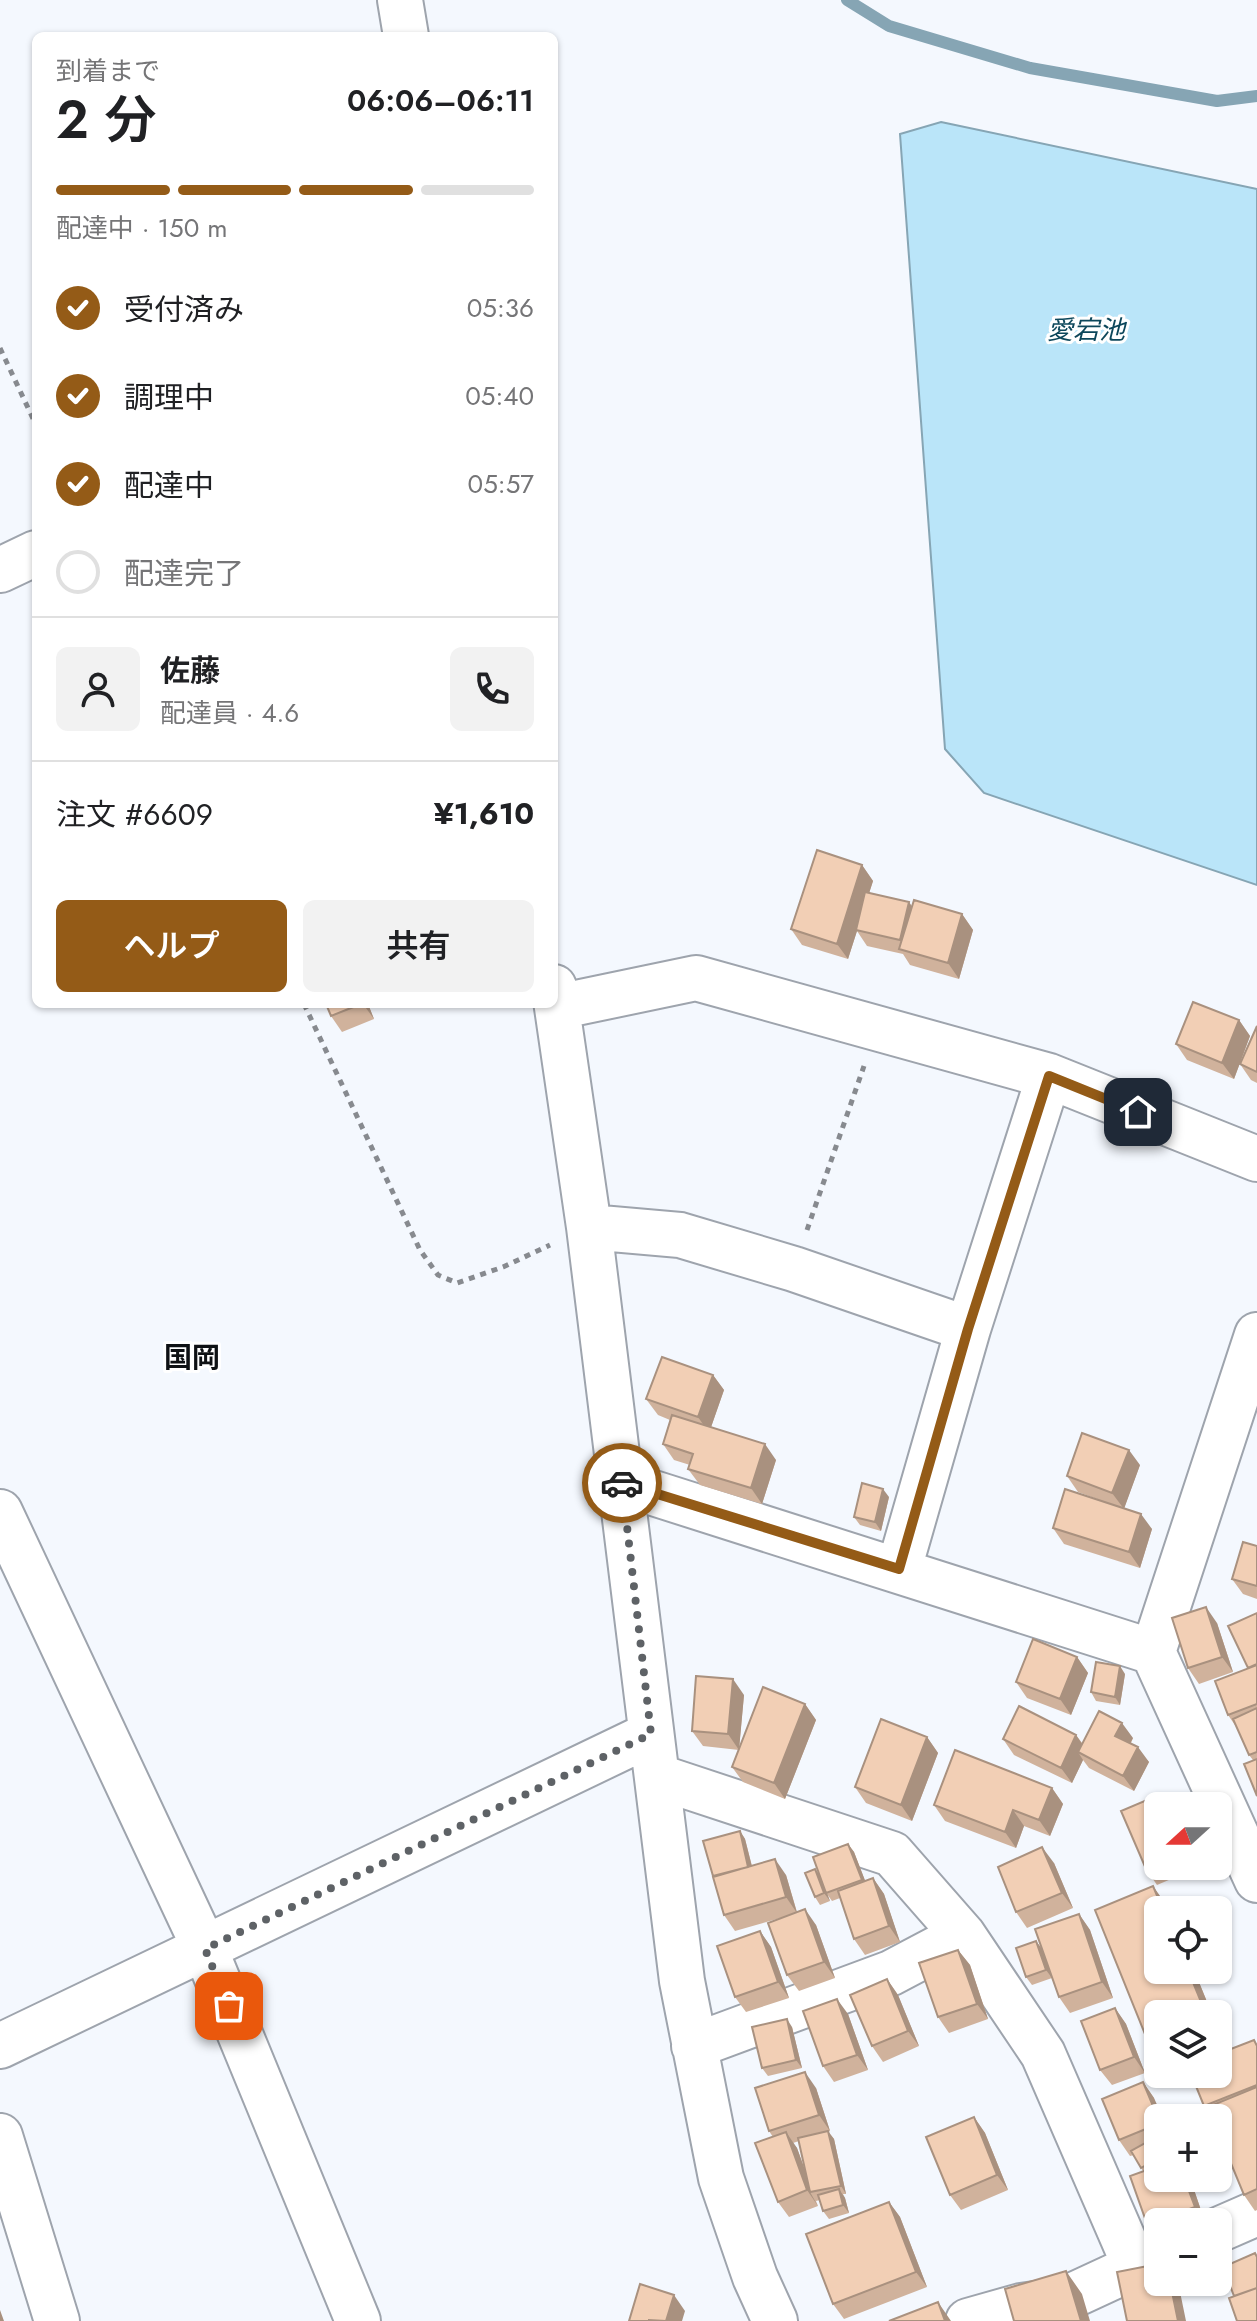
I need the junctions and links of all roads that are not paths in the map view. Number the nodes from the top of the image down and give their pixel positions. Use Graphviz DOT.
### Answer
graph roads {
  1 [pos="400,0"];
  2 [pos="405,32"];
  3 [pos="32,555"];
  4 [pos="0,570"];
  5 [pos="558,997"];
  6 [pos="557,1008"];
  7 [pos="1049,1076"];
  8 [pos="1257,1159"];
  9 [pos="589,1227"];
  10 [pos="968,1329"];
  11 [pos="1255,1349"];
  12 [pos="622,1483"];
  13 [pos="0,1512"];
  14 [pos="899,1569"];
  15 [pos="1153,1652"];
  16 [pos="651,1734"];
  17 [pos="659,1777"];
  18 [pos="1257,1880"];
  19 [pos="963,1935"];
  20 [pos="205,1949"];
  21 [pos="0,2046"];
  22 [pos="694,2046"];
  23 [pos="0,2136"];
  24 [pos="1257,2213"];
  25 [pos="1232,2224"];
  26 [pos="1144,2255"];
  27 [pos="1144,2262"];
  28 [pos="57,2321"];
  29 [pos="358,2321"];
  30 [pos="775,2321"];
  31 [pos="968,2321"];
  1 -- 2 [label="street"];
  3 -- 4 [label="street"];
  5 -- 7 [label="street"];
  6 -- 9 [label="street"];
  7 -- 8 [label="street"];
  7 -- 10 [label="street"];
  9 -- 10 [label="street"];
  9 -- 12 [label="street"];
  10 -- 14 [label="street"];
  11 -- 15 [label="street"];
  12 -- 14 [label="street"];
  12 -- 16 [label="street"];
  13 -- 20 [label="street"];
  14 -- 15 [label="street"];
  15 -- 18 [label="street"];
  16 -- 17 [label="street"];
  16 -- 20 [label="street"];
  17 -- 19 [label="street"];
  17 -- 22 [label="street"];
  19 -- 22 [label="street"];
  19 -- 26 [label="street"];
  20 -- 21 [label="street"];
  20 -- 29 [label="street"];
  22 -- 30 [label="street"];
  23 -- 28 [label="street"];
  24 -- 25 [label="street"];
  27 -- 31 [label="street"];
}
